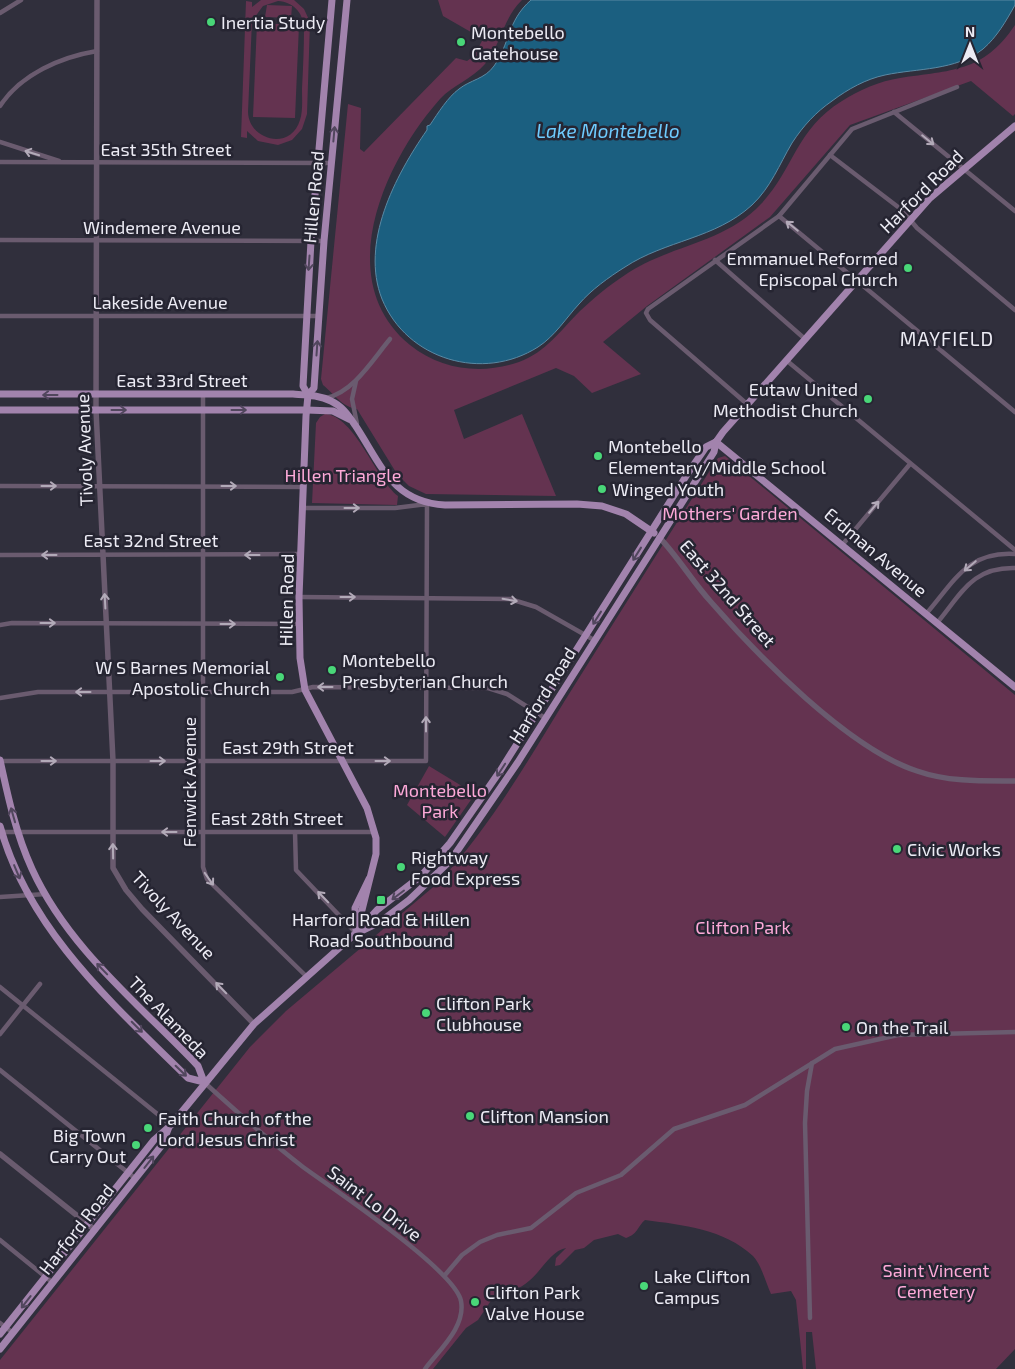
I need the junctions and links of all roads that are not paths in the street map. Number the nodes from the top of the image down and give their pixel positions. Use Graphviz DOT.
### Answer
graph roads {
  1 [pos="21,0"];
  2 [pos="97,0"];
  3 [pos="332,0"];
  4 [pos="346,0"];
  5 [pos="0,13"];
  6 [pos="97,51"];
  7 [pos="957,87"];
  8 [pos="0,106"];
  9 [pos="894,112"];
  10 [pos="1015,126"];
  11 [pos="0,142"];
  12 [pos="830,155"];
  13 [pos="0,162"];
  14 [pos="65,162"];
  15 [pos="96,162"];
  16 [pos="317,162"];
  17 [pos="331,163"];
  18 [pos="963,168"];
  19 [pos="1015,211"];
  20 [pos="778,216"];
  21 [pos="910,219"];
  22 [pos="0,240"];
  23 [pos="96,240"];
  24 [pos="311,240"];
  25 [pos="324,240"];
  26 [pos="715,260"];
  27 [pos="857,279"];
  28 [pos="1015,310"];
  29 [pos="0,316"];
  30 [pos="96,316"];
  31 [pos="306,316"];
  32 [pos="320,316"];
  33 [pos="390,339"];
  34 [pos="805,339"];
  35 [pos="786,360"];
  36 [pos="356,378"];
  37 [pos="0,394"];
  38 [pos="96,394"];
  39 [pos="203,394"];
  40 [pos="308,395"];
  41 [pos="325,398"];
  42 [pos="747,404"];
  43 [pos="0,410"];
  44 [pos="96,410"];
  45 [pos="203,410"];
  46 [pos="307,410"];
  47 [pos="1015,412"];
  48 [pos="354,423"];
  49 [pos="359,431"];
  50 [pos="716,442"];
  51 [pos="910,464"];
  52 [pos="0,486"];
  53 [pos="100,486"];
  54 [pos="202,486"];
  55 [pos="304,487"];
  56 [pos="427,504"];
  57 [pos="304,508"];
  58 [pos="652,530"];
  59 [pos="659,537"];
  60 [pos="842,544"];
  61 [pos="1015,552"];
  62 [pos="103,554"];
  63 [pos="301,554"];
  64 [pos="0,555"];
  65 [pos="202,555"];
  66 [pos="1015,568"];
  67 [pos="299,597"];
  68 [pos="427,598"];
  69 [pos="926,614"];
  70 [pos="106,623"];
  71 [pos="937,623"];
  72 [pos="202,624"];
  73 [pos="298,624"];
  74 [pos="0,625"];
  75 [pos="587,635"];
  76 [pos="594,640"];
  77 [pos="1015,687"];
  78 [pos="426,688"];
  79 [pos="305,690"];
  80 [pos="110,692"];
  81 [pos="202,692"];
  82 [pos="0,698"];
  83 [pos="538,712"];
  84 [pos="546,718"];
  85 [pos="0,760"];
  86 [pos="340,760"];
  87 [pos="113,761"];
  88 [pos="202,761"];
  89 [pos="1015,781"];
  90 [pos="1,830"];
  91 [pos="18,832"];
  92 [pos="112,832"];
  93 [pos="203,832"];
  94 [pos="294,832"];
  95 [pos="375,832"];
  96 [pos="370,878"];
  97 [pos="46,894"];
  98 [pos="366,895"];
  99 [pos="28,896"];
  100 [pos="0,897"];
  101 [pos="377,910"];
  102 [pos="356,933"];
  103 [pos="306,976"];
  104 [pos="40,984"];
  105 [pos="0,987"];
  106 [pos="23,1006"];
  107 [pos="254,1024"];
  108 [pos="1015,1032"];
  109 [pos="0,1034"];
  110 [pos="812,1063"];
  111 [pos="0,1070"];
  112 [pos="204,1082"];
  113 [pos="170,1125"];
  114 [pos="0,1154"];
  115 [pos="128,1172"];
  116 [pos="136,1179"];
  117 [pos="87,1224"];
  118 [pos="95,1230"];
  119 [pos="0,1240"];
  120 [pos="445,1275"];
  121 [pos="46,1276"];
  122 [pos="54,1282"];
  123 [pos="810,1318"];
  124 [pos="3,1325"];
  125 [pos="13,1333"];
  126 [pos="0,1334"];
  127 [pos="0,1349"];
  128 [pos="424,1369"];
  1 -- 5 [label="street"];
  2 -- 6 [label="street, Tivoly Avenue"];
  3 -- 16 [label="main road, Hillen Road"];
  17 -- 4 [label="main road, Hillen Road, one-way"];
  6 -- 8 [label="street"];
  6 -- 15 [label="street, Tivoly Avenue"];
  7 -- 9 [label="street"];
  9 -- 12 [label="street"];
  9 -- 18 [label="street, one-way"];
  10 -- 18 [label="main road, Harford Road"];
  14 -- 11 [label="street, one-way"];
  12 -- 20 [label="street"];
  12 -- 21 [label="street"];
  13 -- 14 [label="street, East 35th Street"];
  14 -- 15 [label="street, East 35th Street"];
  15 -- 16 [label="street, East 35th Street"];
  15 -- 23 [label="street, Tivoly Avenue"];
  16 -- 17 [label="street, East 35th Street"];
  16 -- 24 [label="main road, Hillen Road"];
  17 -- 25 [label="main road, Hillen Road"];
  18 -- 19 [label="street"];
  18 -- 21 [label="main road, Harford Road"];
  20 -- 26 [label="street"];
  27 -- 20 [label="street, one-way"];
  21 -- 27 [label="main road, Harford Road"];
  21 -- 28 [label="street"];
  22 -- 23 [label="street, Windemere Avenue"];
  23 -- 24 [label="street, Windemere Avenue"];
  23 -- 30 [label="street, Tivoly Avenue"];
  24 -- 25 [label="street, Windemere Avenue"];
  24 -- 31 [label="main road, Hillen Road, one-way"];
  25 -- 32 [label="main road, Hillen Road"];
  26 -- 34 [label="street"];
  26 -- 42 [label="street"];
  27 -- 34 [label="main road, Harford Road"];
  27 -- 47 [label="street"];
  29 -- 30 [label="street, Lakeside Avenue"];
  30 -- 31 [label="street, Lakeside Avenue"];
  30 -- 38 [label="street, Tivoly Avenue"];
  31 -- 32 [label="street, Lakeside Avenue"];
  31 -- 40 [label="main road, Hillen Road"];
  40 -- 32 [label="main road, Hillen Road, one-way"];
  33 -- 36 [label="street"];
  34 -- 35 [label="main road, Harford Road"];
  35 -- 42 [label="main road, Harford Road"];
  35 -- 51 [label="street"];
  36 -- 41 [label="street"];
  36 -- 49 [label="street"];
  38 -- 37 [label="main road, East 33rd Street, one-way"];
  38 -- 39 [label="main road, East 33rd Street"];
  38 -- 44 [label="street, Tivoly Avenue"];
  39 -- 40 [label="main road, East 33rd Street"];
  39 -- 45 [label="street, Fenwick Avenue"];
  40 -- 41 [label="main road, East 33rd Street"];
  40 -- 46 [label="main road, Hillen Road"];
  41 -- 48 [label="main road, East 33rd Street"];
  42 -- 50 [label="main road, Harford Road"];
  43 -- 44 [label="main road, East 33rd Street"];
  44 -- 45 [label="main road, East 33rd Street, one-way"];
  44 -- 53 [label="street, Tivoly Avenue"];
  45 -- 46 [label="main road, East 33rd Street, one-way"];
  45 -- 54 [label="street, Fenwick Avenue"];
  46 -- 48 [label="main road, East 33rd Street"];
  46 -- 55 [label="main road, Hillen Road"];
  48 -- 49 [label="main road, East 33rd Street"];
  49 -- 56 [label="main road, East 33rd Street"];
  50 -- 58 [label="main road, Harford Road"];
  50 -- 59 [label="main road, Harford Road"];
  50 -- 60 [label="main road, Erdman Avenue"];
  60 -- 51 [label="street, one-way"];
  51 -- 61 [label="street"];
  52 -- 53 [label="street, one-way"];
  53 -- 54 [label="street"];
  53 -- 62 [label="street, Tivoly Avenue"];
  54 -- 55 [label="street, one-way"];
  54 -- 65 [label="street, Fenwick Avenue"];
  55 -- 57 [label="main road, Hillen Road"];
  57 -- 56 [label="street, East 32nd Street, one-way"];
  56 -- 58 [label="main road, East 32nd Street"];
  56 -- 68 [label="street"];
  57 -- 63 [label="main road, Hillen Road"];
  58 -- 59 [label="main road, East 32nd Street"];
  58 -- 75 [label="main road, Harford Road, one-way"];
  59 -- 76 [label="main road, Harford Road"];
  59 -- 89 [label="street, East 32nd Street"];
  60 -- 69 [label="main road, Erdman Avenue"];
  61 -- 69 [label="street, one-way"];
  62 -- 64 [label="street, East 32nd Street, one-way"];
  62 -- 65 [label="street, East 32nd Street"];
  70 -- 62 [label="street, Tivoly Avenue, one-way"];
  63 -- 65 [label="street, East 32nd Street, one-way"];
  63 -- 67 [label="main road, Hillen Road"];
  65 -- 72 [label="street, Fenwick Avenue"];
  66 -- 71 [label="street"];
  67 -- 68 [label="street, one-way"];
  67 -- 73 [label="main road, Hillen Road"];
  68 -- 75 [label="street, one-way"];
  68 -- 78 [label="street"];
  69 -- 71 [label="main road, Erdman Avenue"];
  70 -- 72 [label="street"];
  74 -- 70 [label="street, one-way"];
  70 -- 80 [label="street, Tivoly Avenue"];
  71 -- 77 [label="main road, Erdman Avenue"];
  72 -- 73 [label="street, one-way"];
  72 -- 81 [label="street, Fenwick Avenue"];
  73 -- 79 [label="main road, Hillen Road"];
  75 -- 76 [label="street"];
  75 -- 83 [label="main road, Harford Road"];
  76 -- 84 [label="main road, Harford Road"];
  78 -- 79 [label="street, one-way"];
  78 -- 83 [label="street"];
  86 -- 78 [label="street, East 29th Street, one-way"];
  79 -- 81 [label="street"];
  79 -- 86 [label="main road, Hillen Road"];
  80 -- 81 [label="street"];
  80 -- 82 [label="street, one-way"];
  80 -- 87 [label="street, Tivoly Avenue"];
  81 -- 88 [label="street, Fenwick Avenue"];
  83 -- 84 [label="street"];
  83 -- 101 [label="main road, Harford Road, one-way"];
  84 -- 102 [label="main road, Harford Road"];
  85 -- 87 [label="street, East 29th Street, one-way"];
  91 -- 85 [label="main road, The Alameda, one-way"];
  86 -- 88 [label="street, East 29th Street"];
  86 -- 95 [label="main road, Hillen Road"];
  87 -- 88 [label="street, East 29th Street, one-way"];
  87 -- 92 [label="street, Tivoly Avenue"];
  88 -- 93 [label="street, Fenwick Avenue"];
  90 -- 91 [label="street, East 28th Street"];
  90 -- 99 [label="main road, The Alameda, one-way"];
  91 -- 92 [label="street, East 28th Street"];
  91 -- 97 [label="main road, The Alameda"];
  93 -- 92 [label="street, East 28th Street, one-way"];
  107 -- 92 [label="street, Tivoly Avenue, one-way"];
  93 -- 94 [label="street, East 28th Street"];
  93 -- 103 [label="street, Fenwick Avenue, one-way"];
  94 -- 95 [label="street, East 28th Street"];
  102 -- 94 [label="street, one-way"];
  95 -- 96 [label="main road, Hillen Road"];
  96 -- 98 [label="main road, Hillen Road"];
  96 -- 102 [label="main road, Hillen Road"];
  97 -- 99 [label="street"];
  112 -- 97 [label="main road, The Alameda, one-way"];
  98 -- 101 [label="main road"];
  98 -- 102 [label="main road, Hillen Road"];
  99 -- 100 [label="street"];
  99 -- 112 [label="main road, The Alameda, one-way"];
  101 -- 102 [label="main road, Harford Road"];
  102 -- 103 [label="main road, Harford Road"];
  103 -- 107 [label="main road, Harford Road"];
  104 -- 106 [label="street"];
  105 -- 106 [label="street"];
  106 -- 109 [label="street"];
  106 -- 113 [label="street"];
  107 -- 112 [label="main road, Harford Road"];
  108 -- 110 [label="street"];
  110 -- 120 [label="street"];
  110 -- 123 [label="street"];
  111 -- 115 [label="street"];
  112 -- 113 [label="main road, Harford Road"];
  112 -- 120 [label="street, Saint Lo Drive"];
  113 -- 115 [label="main road, Harford Road"];
  116 -- 113 [label="main road, Harford Road, one-way"];
  114 -- 117 [label="street"];
  115 -- 116 [label="street"];
  115 -- 117 [label="main road, Harford Road"];
  116 -- 118 [label="main road, Harford Road"];
  117 -- 118 [label="street"];
  117 -- 121 [label="main road, Harford Road"];
  118 -- 122 [label="main road, Harford Road"];
  119 -- 121 [label="street"];
  120 -- 128 [label="street, Saint Lo Drive"];
  121 -- 122 [label="street"];
  121 -- 124 [label="main road, Harford Road, one-way"];
  122 -- 125 [label="main road, Harford Road"];
  124 -- 125 [label="street"];
  124 -- 126 [label="main road, Harford Road"];
  125 -- 127 [label="main road, Harford Road"];
}
